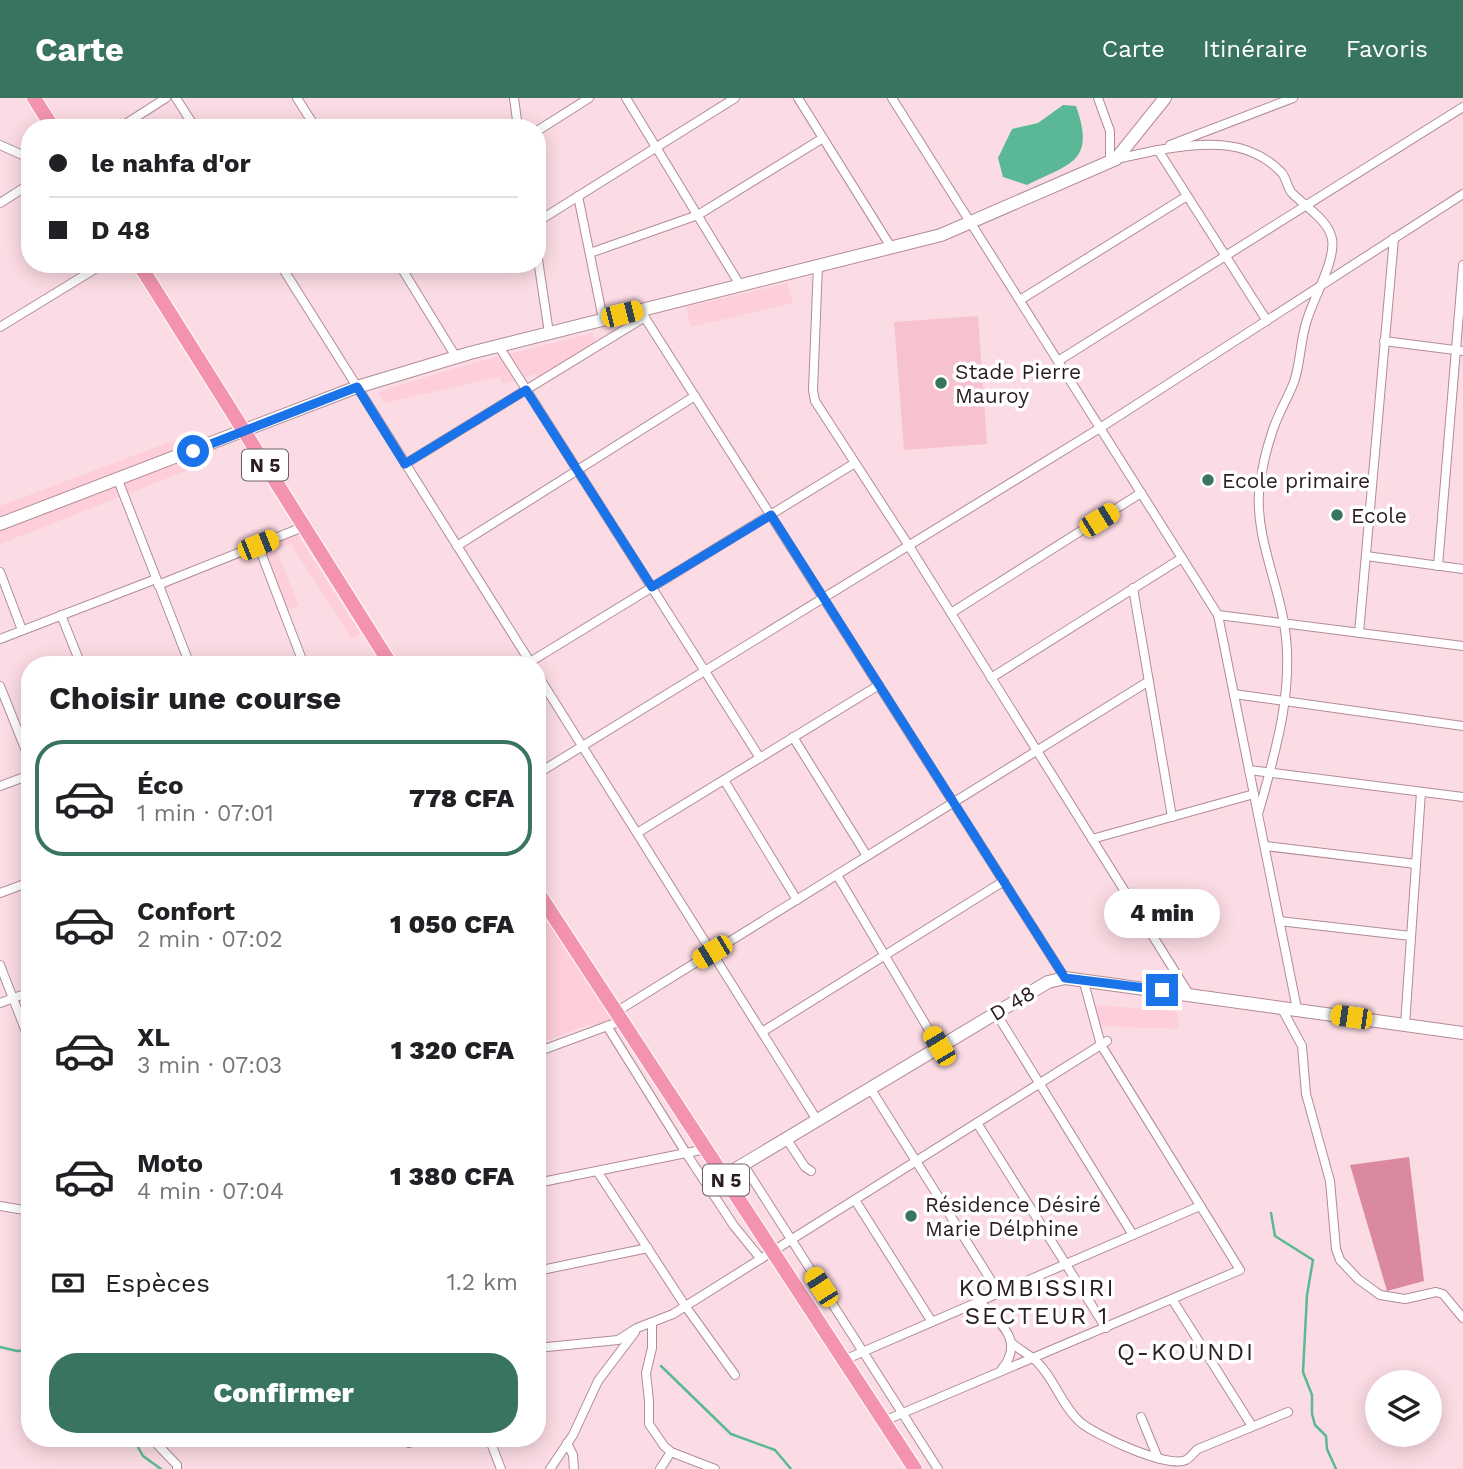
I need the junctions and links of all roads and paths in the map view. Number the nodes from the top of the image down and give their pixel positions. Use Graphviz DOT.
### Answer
graph roads {
  1 [pos="34,98"];
  2 [pos="166,98"];
  3 [pos="176,98"];
  4 [pos="297,98"];
  5 [pos="514,98"];
  6 [pos="589,98"];
  7 [pos="626,98"];
  8 [pos="734,98"];
  9 [pos="798,98"];
  10 [pos="892,98"];
  11 [pos="1098,98"];
  12 [pos="1165,98"];
  13 [pos="1293,98"];
  14 [pos="1463,107"];
  15 [pos="47,119"];
  16 [pos="133,119"];
  17 [pos="189,119"];
  18 [pos="310,119"];
  19 [pos="517,119"];
  20 [pos="546,125"];
  21 [pos="823,138"];
  22 [pos="0,145"];
  23 [pos="656,147"];
  24 [pos="1158,150"];
  25 [pos="21,154"];
  26 [pos="1113,161"];
  27 [pos="21,190"];
  28 [pos="1463,194"];
  29 [pos="578,196"];
  30 [pos="1187,196"];
  31 [pos="0,203"];
  32 [pos="1308,206"];
  33 [pos="698,215"];
  34 [pos="546,216"];
  35 [pos="971,222"];
  36 [pos="1394,238"];
  37 [pos="891,247"];
  38 [pos="590,253"];
  39 [pos="1226,256"];
  40 [pos="818,265"];
  41 [pos="1463,265"];
  42 [pos="88,273"];
  43 [pos="145,273"];
  44 [pos="286,273"];
  45 [pos="405,273"];
  46 [pos="540,273"];
  47 [pos="740,285"];
  48 [pos="1319,287"];
  49 [pos="1020,300"];
  50 [pos="643,313"];
  51 [pos="603,319"];
  52 [pos="1267,321"];
  53 [pos="0,327"];
  54 [pos="549,333"];
  55 [pos="1384,341"];
  56 [pos="498,345"];
  57 [pos="1459,351"];
  58 [pos="456,357"];
  59 [pos="1058,361"];
  60 [pos="357,387"];
  61 [pos="526,390"];
  62 [pos="695,396"];
  63 [pos="1100,428"];
  64 [pos="244,432"];
  65 [pos="855,463"];
  66 [pos="405,464"];
  67 [pos="577,470"];
  68 [pos="118,480"];
  69 [pos="1141,493"];
  70 [pos="771,515"];
  71 [pos="0,524"];
  72 [pos="303,527"];
  73 [pos="258,545"];
  74 [pos="457,546"];
  75 [pos="909,546"];
  76 [pos="1366,556"];
  77 [pos="1182,558"];
  78 [pos="1438,566"];
  79 [pos="1463,569"];
  80 [pos="0,572"];
  81 [pos="157,582"];
  82 [pos="652,587"];
  83 [pos="1133,589"];
  84 [pos="824,598"];
  85 [pos="951,613"];
  86 [pos="61,615"];
  87 [pos="1218,615"];
  88 [pos="1284,624"];
  89 [pos="22,630"];
  90 [pos="1359,633"];
  91 [pos="0,639"];
  92 [pos="1463,646"];
  93 [pos="77,656"];
  94 [pos="186,656"];
  95 [pos="301,656"];
  96 [pos="385,656"];
  97 [pos="526,656"];
  98 [pos="544,656"];
  99 [pos="705,671"];
  100 [pos="992,678"];
  101 [pos="1149,681"];
  102 [pos="0,685"];
  103 [pos="879,685"];
  104 [pos="546,688"];
  105 [pos="1234,694"];
  106 [pos="1286,702"];
  107 [pos="1463,726"];
  108 [pos="793,737"];
  109 [pos="21,738"];
  110 [pos="583,746"];
  111 [pos="1037,751"];
  112 [pos="760,758"];
  113 [pos="546,769"];
  114 [pos="1249,770"];
  115 [pos="1270,773"];
  116 [pos="21,778"];
  117 [pos="724,780"];
  118 [pos="0,786"];
  119 [pos="1420,792"];
  120 [pos="1254,794"];
  121 [pos="1463,797"];
  122 [pos="953,802"];
  123 [pos="1258,814"];
  124 [pos="1172,817"];
  125 [pos="637,833"];
  126 [pos="1092,839"];
  127 [pos="1265,846"];
  128 [pos="867,856"];
  129 [pos="1416,864"];
  130 [pos="837,875"];
  131 [pos="1004,881"];
  132 [pos="21,885"];
  133 [pos="0,893"];
  134 [pos="797,900"];
  135 [pos="546,906"];
  136 [pos="1279,921"];
  137 [pos="1411,936"];
  138 [pos="712,952"];
  139 [pos="885,956"];
  140 [pos="0,965"];
  141 [pos="1065,978"];
  142 [pos="1083,979"];
  143 [pos="1189,994"];
  144 [pos="21,995"];
  145 [pos="13,998"];
  146 [pos="0,1003"];
  147 [pos="1281,1007"];
  148 [pos="1297,1009"];
  149 [pos="996,1013"];
  150 [pos="21,1019"];
  151 [pos="615,1019"];
  152 [pos="1405,1024"];
  153 [pos="762,1032"];
  154 [pos="1463,1033"];
  155 [pos="1104,1043"];
  156 [pos="939,1046"];
  157 [pos="546,1048"];
  158 [pos="1040,1083"];
  159 [pos="870,1088"];
  160 [pos="817,1119"];
  161 [pos="977,1122"];
  162 [pos="786,1138"];
  163 [pos="706,1149"];
  164 [pos="686,1153"];
  165 [pos="916,1161"];
  166 [pos="743,1164"];
  167 [pos="597,1171"];
  168 [pos="811,1171"];
  169 [pos="723,1176"];
  170 [pos="546,1181"];
  171 [pos="855,1200"];
  172 [pos="0,1206"];
  173 [pos="1200,1206"];
  174 [pos="21,1210"];
  175 [pos="1133,1235"];
  176 [pos="791,1240"];
  177 [pos="648,1248"];
  178 [pos="767,1255"];
  179 [pos="1066,1264"];
  180 [pos="546,1269"];
  181 [pos="999,1293"];
  182 [pos="1172,1299"];
  183 [pos="979,1301"];
  184 [pos="686,1307"];
  185 [pos="1463,1318"];
  186 [pos="932,1322"];
  187 [pos="652,1323"];
  188 [pos="637,1328"];
  189 [pos="1106,1328"];
  190 [pos="1013,1344"];
  191 [pos="546,1347"];
  192 [pos="862,1352"];
  193 [pos="1034,1359"];
  194 [pos="844,1360"];
  195 [pos="999,1373"];
  196 [pos="735,1375"];
  197 [pos="1288,1412"];
  198 [pos="902,1414"];
  199 [pos="1141,1416"];
  200 [pos="884,1422"];
  201 [pos="1252,1426"];
  202 [pos="567,1443"];
  203 [pos="160,1447"];
  204 [pos="492,1447"];
  205 [pos="671,1452"];
  206 [pos="1157,1457"];
  207 [pos="177,1469"];
  208 [pos="501,1469"];
  209 [pos="550,1469"];
  210 [pos="574,1469"];
  211 [pos="660,1469"];
  212 [pos="715,1469"];
  213 [pos="915,1469"];
  214 [pos="938,1469"];
  1 -- 15 [label="highway"];
  2 -- 16 [label="street"];
  3 -- 17 [label="street"];
  4 -- 18 [label="street"];
  5 -- 19 [label="street"];
  6 -- 20 [label="street"];
  7 -- 23 [label="street"];
  8 -- 23 [label="street"];
  9 -- 21 [label="street"];
  10 -- 35 [label="street"];
  11 -- 26 [label="street"];
  12 -- 26 [label="street"];
  13 -- 24 [label="street"];
  14 -- 32 [label="street"];
  21 -- 33 [label="street"];
  21 -- 37 [label="street"];
  22 -- 25 [label="street"];
  23 -- 29 [label="street"];
  23 -- 33 [label="street"];
  24 -- 26 [label="street"];
  24 -- 30 [label="street"];
  24 -- 32 [label="street"];
  26 -- 35 [label="street"];
  27 -- 31 [label="street"];
  28 -- 36 [label="street"];
  29 -- 34 [label="street"];
  29 -- 38 [label="street"];
  30 -- 39 [label="street"];
  30 -- 49 [label="street"];
  32 -- 39 [label="street"];
  32 -- 48 [label="street"];
  33 -- 38 [label="street"];
  33 -- 47 [label="street"];
  35 -- 37 [label="street"];
  35 -- 49 [label="street"];
  36 -- 48 [label="street"];
  36 -- 55 [label="street"];
  37 -- 40 [label="street"];
  38 -- 51 [label="street"];
  39 -- 52 [label="street"];
  39 -- 59 [label="street"];
  40 -- 47 [label="street"];
  40 -- 65 [label="street"];
  41 -- 57 [label="street"];
  42 -- 53 [label="street"];
  43 -- 64 [label="highway, N 5"];
  44 -- 60 [label="street"];
  45 -- 58 [label="street"];
  46 -- 54 [label="street"];
  47 -- 50 [label="street"];
  48 -- 52 [label="street"];
  48 -- 88 [label="street"];
  49 -- 59 [label="street"];
  50 -- 51 [label="street"];
  50 -- 61 [label="street"];
  50 -- 62 [label="street"];
  51 -- 54 [label="street"];
  52 -- 63 [label="street"];
  54 -- 56 [label="street"];
  55 -- 57 [label="street"];
  55 -- 76 [label="street"];
  56 -- 58 [label="street"];
  56 -- 61 [label="street"];
  57 -- 78 [label="street"];
  58 -- 60 [label="street"];
  59 -- 63 [label="street"];
  60 -- 64 [label="street"];
  60 -- 66 [label="street"];
  61 -- 66 [label="street"];
  61 -- 67 [label="street"];
  62 -- 67 [label="street"];
  62 -- 70 [label="street"];
  63 -- 69 [label="street"];
  63 -- 75 [label="street"];
  64 -- 68 [label="street"];
  64 -- 72 [label="highway, N 5"];
  65 -- 70 [label="street"];
  65 -- 75 [label="street"];
  66 -- 74 [label="street"];
  67 -- 74 [label="street"];
  67 -- 82 [label="street"];
  68 -- 71 [label="street"];
  68 -- 81 [label="street"];
  69 -- 77 [label="street"];
  69 -- 85 [label="street"];
  70 -- 82 [label="street"];
  70 -- 84 [label="street"];
  72 -- 73 [label="street"];
  72 -- 96 [label="highway, N 5"];
  73 -- 81 [label="street"];
  73 -- 95 [label="street"];
  74 -- 97 [label="street"];
  75 -- 84 [label="street"];
  75 -- 85 [label="street"];
  76 -- 78 [label="street"];
  76 -- 90 [label="street"];
  77 -- 83 [label="street"];
  77 -- 87 [label="street"];
  78 -- 79 [label="street"];
  80 -- 89 [label="street"];
  81 -- 86 [label="street"];
  81 -- 94 [label="street"];
  82 -- 98 [label="street"];
  82 -- 99 [label="street"];
  83 -- 100 [label="street"];
  83 -- 101 [label="street"];
  84 -- 99 [label="street"];
  84 -- 103 [label="street"];
  85 -- 100 [label="street"];
  86 -- 89 [label="street"];
  86 -- 93 [label="street"];
  87 -- 88 [label="street"];
  87 -- 105 [label="street"];
  88 -- 90 [label="street"];
  88 -- 106 [label="street"];
  89 -- 91 [label="street"];
  90 -- 92 [label="street"];
  99 -- 110 [label="street"];
  99 -- 112 [label="street"];
  100 -- 111 [label="street"];
  101 -- 111 [label="street"];
  101 -- 124 [label="street"];
  102 -- 109 [label="street"];
  103 -- 108 [label="street"];
  103 -- 122 [label="street"];
  104 -- 110 [label="street"];
  105 -- 106 [label="street"];
  105 -- 114 [label="street"];
  106 -- 107 [label="street"];
  106 -- 115 [label="street"];
  108 -- 112 [label="street"];
  108 -- 128 [label="street"];
  110 -- 113 [label="street"];
  110 -- 125 [label="street"];
  111 -- 122 [label="street"];
  111 -- 126 [label="street"];
  112 -- 117 [label="street"];
  114 -- 115 [label="street"];
  114 -- 120 [label="street"];
  115 -- 119 [label="street"];
  115 -- 123 [label="street"];
  116 -- 118 [label="street"];
  117 -- 125 [label="street"];
  117 -- 134 [label="street"];
  119 -- 121 [label="street"];
  119 -- 129 [label="street"];
  120 -- 123 [label="street"];
  120 -- 124 [label="street"];
  122 -- 128 [label="street"];
  122 -- 131 [label="street"];
  123 -- 127 [label="street"];
  124 -- 126 [label="street"];
  125 -- 138 [label="street"];
  126 -- 143 [label="street"];
  127 -- 129 [label="street"];
  127 -- 136 [label="street"];
  128 -- 130 [label="street"];
  129 -- 137 [label="street"];
  130 -- 134 [label="street"];
  130 -- 139 [label="street"];
  131 -- 139 [label="street"];
  131 -- 141 [label="street"];
  132 -- 133 [label="street"];
  134 -- 138 [label="street"];
  135 -- 151 [label="highway, N 5"];
  136 -- 137 [label="street"];
  136 -- 148 [label="street"];
  137 -- 152 [label="street"];
  138 -- 151 [label="street"];
  138 -- 153 [label="street"];
  139 -- 153 [label="street"];
  139 -- 156 [label="street"];
  140 -- 145 [label="street"];
  141 -- 142 [label="street, D 48"];
  141 -- 149 [label="street, D 48"];
  142 -- 143 [label="street, D 48"];
  142 -- 155 [label="street"];
  143 -- 147 [label="street, D 48"];
  144 -- 145 [label="street"];
  145 -- 146 [label="street"];
  145 -- 150 [label="street"];
  147 -- 148 [label="street, D 48"];
  147 -- 185 [label="street"];
  148 -- 152 [label="street, D 48"];
  149 -- 156 [label="street, D 48"];
  149 -- 158 [label="street"];
  151 -- 157 [label="street"];
  151 -- 163 [label="highway, N 5"];
  151 -- 164 [label="street"];
  152 -- 154 [label="street, D 48"];
  153 -- 160 [label="street"];
  155 -- 158 [label="street"];
  155 -- 173 [label="street"];
  156 -- 159 [label="street, D 48"];
  158 -- 161 [label="street"];
  158 -- 175 [label="street"];
  159 -- 160 [label="street, D 48"];
  159 -- 165 [label="street"];
  160 -- 162 [label="street, D 48"];
  161 -- 165 [label="street"];
  161 -- 179 [label="street"];
  162 -- 166 [label="street, D 48"];
  162 -- 168 [label="street"];
  163 -- 164 [label="street"];
  163 -- 169 [label="highway, N 5"];
  164 -- 167 [label="street"];
  164 -- 178 [label="street"];
  165 -- 171 [label="street"];
  165 -- 181 [label="street"];
  166 -- 169 [label="street, D 48"];
  166 -- 176 [label="street"];
  167 -- 170 [label="street"];
  167 -- 177 [label="street"];
  169 -- 178 [label="highway, N 5"];
  171 -- 176 [label="street"];
  171 -- 186 [label="street"];
  172 -- 174 [label="street"];
  173 -- 175 [label="street"];
  173 -- 182 [label="street"];
  175 -- 179 [label="street"];
  176 -- 178 [label="street"];
  176 -- 192 [label="street"];
  177 -- 180 [label="street"];
  177 -- 184 [label="street"];
  178 -- 184 [label="street"];
  178 -- 194 [label="highway, N 5"];
  179 -- 181 [label="street"];
  179 -- 189 [label="street"];
  181 -- 183 [label="street"];
  182 -- 189 [label="street"];
  182 -- 201 [label="street"];
  183 -- 186 [label="street"];
  183 -- 190 [label="street"];
  184 -- 187 [label="street"];
  184 -- 196 [label="street"];
  186 -- 192 [label="street"];
  187 -- 188 [label="street"];
  187 -- 205 [label="street"];
  188 -- 191 [label="street"];
  188 -- 202 [label="street"];
  189 -- 193 [label="street"];
  190 -- 193 [label="street"];
  190 -- 195 [label="street"];
  192 -- 194 [label="street"];
  192 -- 198 [label="street"];
  193 -- 195 [label="street"];
  193 -- 206 [label="street"];
  194 -- 200 [label="highway, N 5"];
  195 -- 198 [label="street"];
  197 -- 201 [label="street"];
  198 -- 200 [label="street"];
  198 -- 214 [label="street"];
  199 -- 206 [label="street"];
  200 -- 213 [label="highway, N 5"];
  201 -- 206 [label="street"];
  202 -- 209 [label="street"];
  202 -- 210 [label="street"];
  203 -- 207 [label="street"];
  204 -- 208 [label="street"];
  205 -- 211 [label="street"];
  205 -- 212 [label="street"];
}
